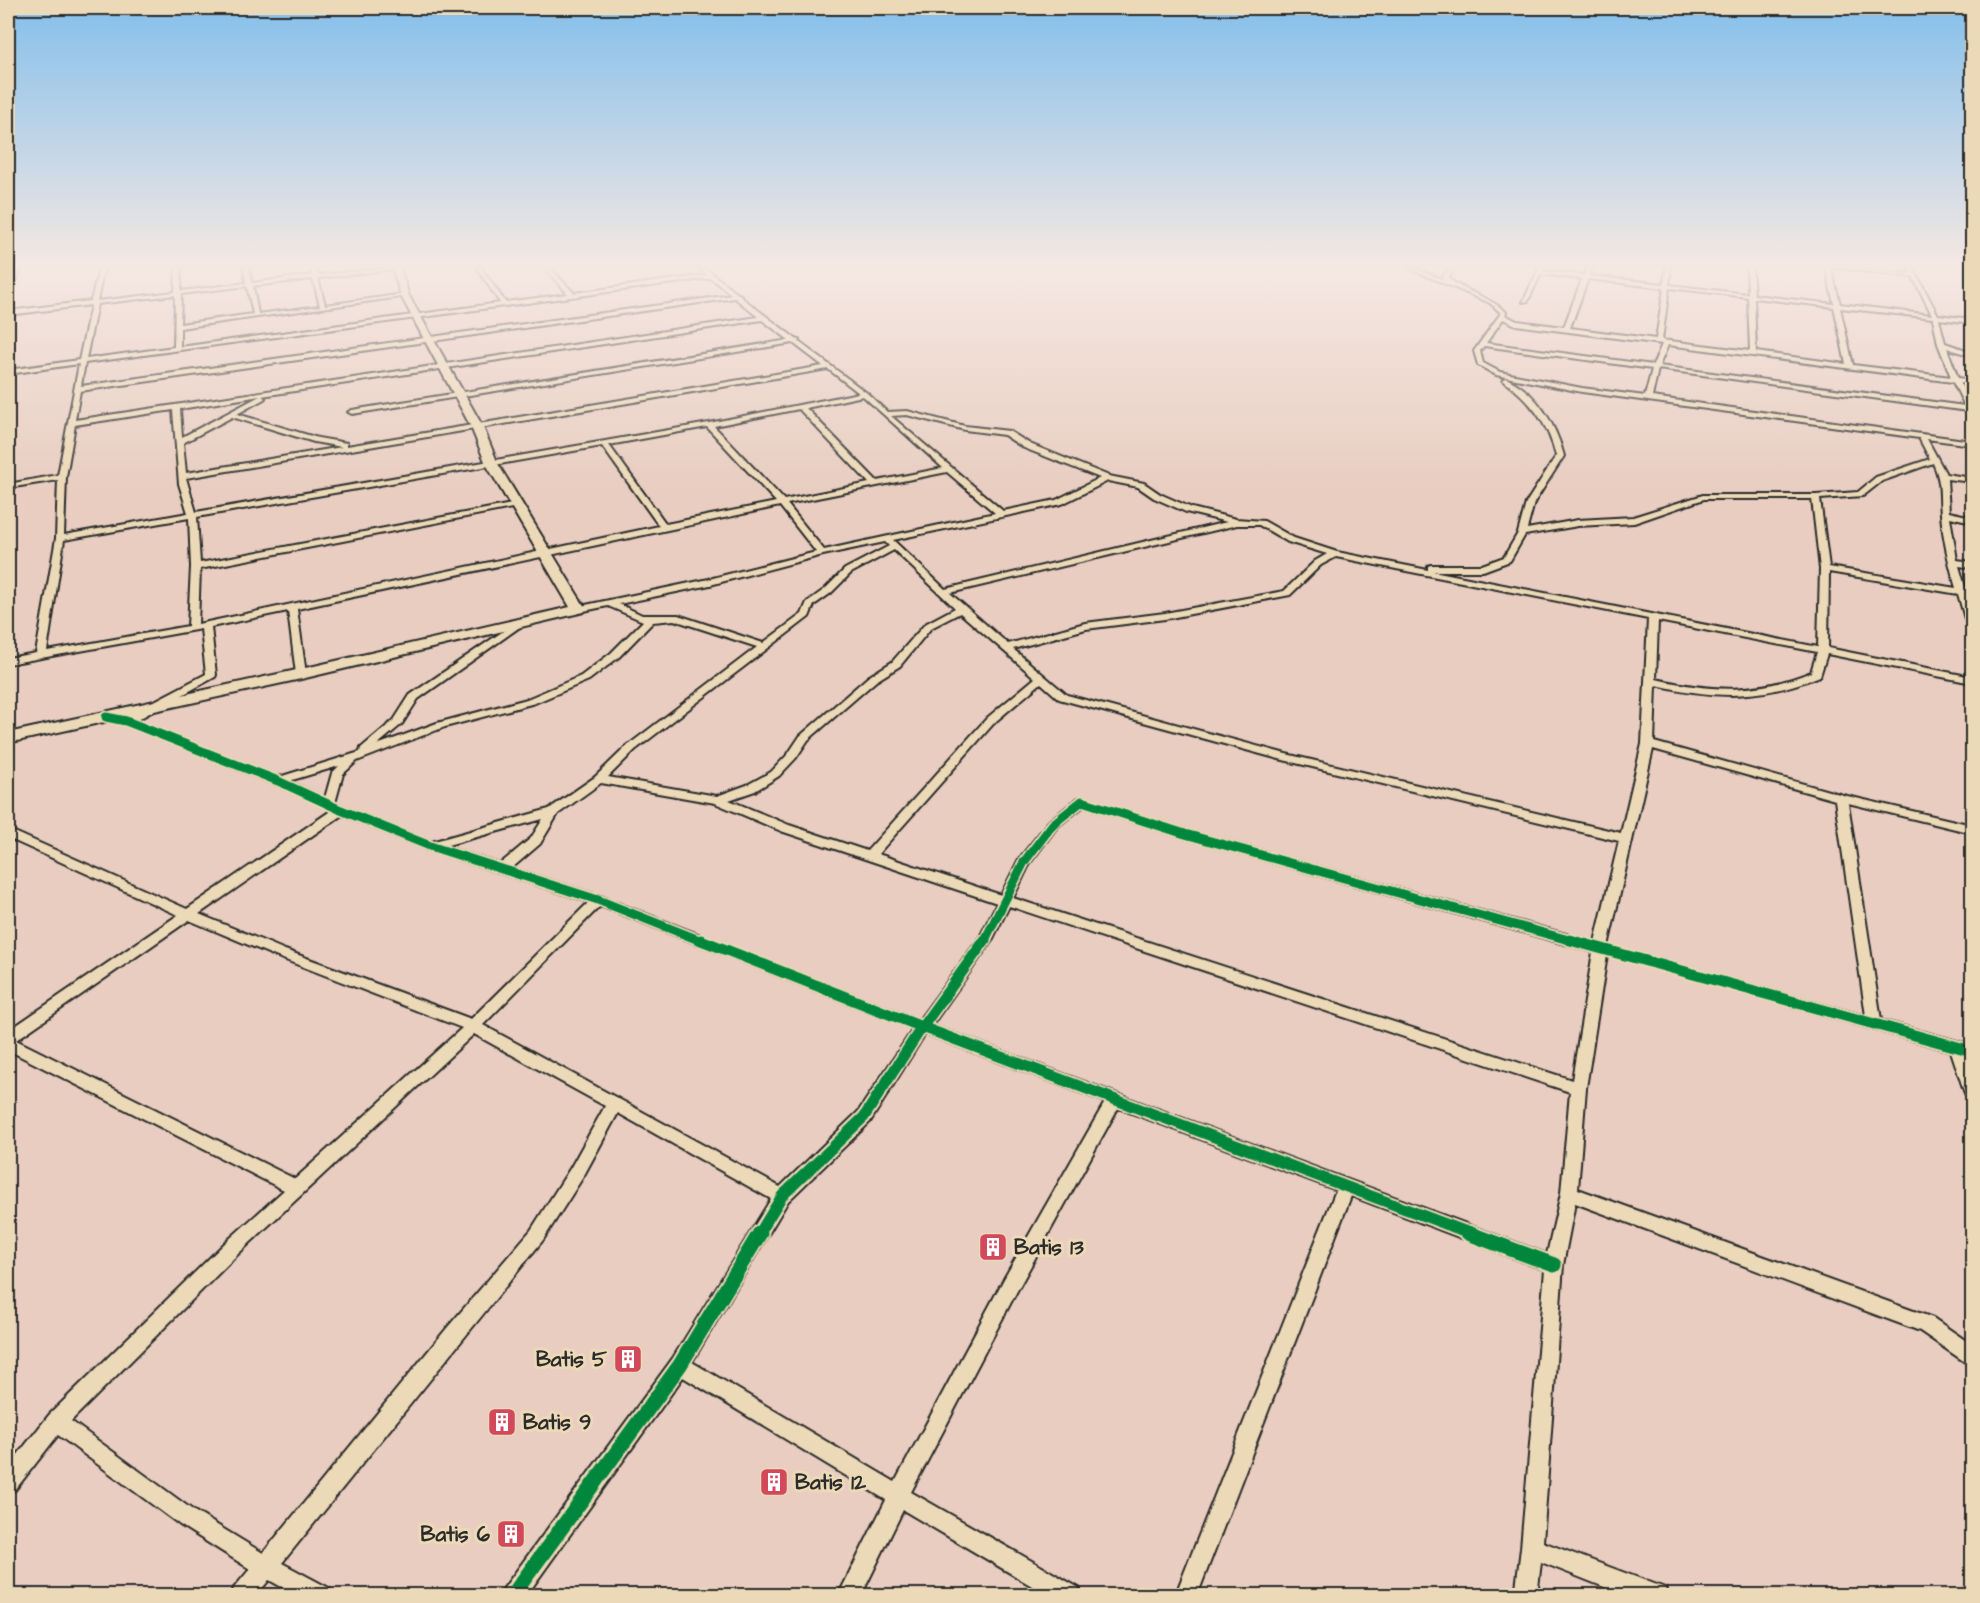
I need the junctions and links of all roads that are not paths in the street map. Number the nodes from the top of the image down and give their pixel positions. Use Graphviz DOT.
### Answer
graph roads {
  1 [pos="1662,342"];
  2 [pos="88,343"];
  3 [pos="178,343"];
  4 [pos="231,343"];
  5 [pos="410,343"];
  6 [pos="431,343"];
  7 [pos="598,343"];
  8 [pos="785,343"];
  9 [pos="798,343"];
  10 [pos="1668,343"];
  11 [pos="1753,343"];
  12 [pos="1846,343"];
  13 [pos="1482,344"];
  14 [pos="1941,344"];
  15 [pos="177,350"];
  16 [pos="1754,354"];
  17 [pos="1972,354"];
  18 [pos="84,361"];
  19 [pos="443,366"];
  20 [pos="1850,366"];
  21 [pos="829,367"];
  22 [pos="1655,368"];
  23 [pos="8,372"];
  24 [pos="1498,374"];
  25 [pos="1955,379"];
  26 [pos="1972,382"];
  27 [pos="77,389"];
  28 [pos="273,392"];
  29 [pos="865,394"];
  30 [pos="460,395"];
  31 [pos="1648,399"];
  32 [pos="176,407"];
  33 [pos="801,407"];
  34 [pos="1971,411"];
  35 [pos="352,412"];
  36 [pos="230,414"];
  37 [pos="885,414"];
  38 [pos="71,423"];
  39 [pos="709,425"];
  40 [pos="477,427"];
  41 [pos="1922,436"];
  42 [pos="179,442"];
  43 [pos="603,442"];
  44 [pos="1972,443"];
  45 [pos="355,447"];
  46 [pos="1935,460"];
  47 [pos="492,464"];
  48 [pos="950,469"];
  49 [pos="182,476"];
  50 [pos="1944,476"];
  51 [pos="62,477"];
  52 [pos="1107,478"];
  53 [pos="1972,480"];
  54 [pos="875,484"];
  55 [pos="8,486"];
  56 [pos="1816,497"];
  57 [pos="781,502"];
  58 [pos="517,505"];
  59 [pos="1001,514"];
  60 [pos="1945,514"];
  61 [pos="193,516"];
  62 [pos="1972,519"];
  63 [pos="1236,522"];
  64 [pos="664,527"];
  65 [pos="1522,533"];
  66 [pos="60,538"];
  67 [pos="891,543"];
  68 [pos="544,553"];
  69 [pos="822,553"];
  70 [pos="1335,554"];
  71 [pos="1953,562"];
  72 [pos="1388,564"];
  73 [pos="1972,565"];
  74 [pos="196,567"];
  75 [pos="1825,569"];
  76 [pos="944,592"];
  77 [pos="1963,592"];
  78 [pos="612,604"];
  79 [pos="292,607"];
  80 [pos="579,609"];
  81 [pos="961,609"];
  82 [pos="1653,616"];
  83 [pos="650,619"];
  84 [pos="521,622"];
  85 [pos="1972,622"];
  86 [pos="206,625"];
  87 [pos="193,628"];
  88 [pos="763,646"];
  89 [pos="1006,648"];
  90 [pos="1822,651"];
  91 [pos="41,654"];
  92 [pos="8,661"];
  93 [pos="301,674"];
  94 [pos="1041,678"];
  95 [pos="1972,680"];
  96 [pos="1650,681"];
  97 [pos="156,705"];
  98 [pos="106,717"];
  99 [pos="126,721"];
  100 [pos="8,738"];
  101 [pos="1648,744"];
  102 [pos="357,756"];
  103 [pos="599,779"];
  104 [pos="278,781"];
  105 [pos="1841,798"];
  106 [pos="718,800"];
  107 [pos="335,807"];
  108 [pos="553,812"];
  109 [pos="1972,829"];
  110 [pos="8,833"];
  111 [pos="1625,838"];
  112 [pos="430,846"];
  113 [pos="869,856"];
  114 [pos="501,870"];
  115 [pos="1005,899"];
  116 [pos="598,900"];
  117 [pos="187,914"];
  118 [pos="1601,948"];
  119 [pos="1874,1024"];
  120 [pos="473,1026"];
  121 [pos="922,1027"];
  122 [pos="8,1038"];
  123 [pos="8,1043"];
  124 [pos="1957,1047"];
  125 [pos="1972,1051"];
  126 [pos="1578,1088"];
  127 [pos="1972,1091"];
  128 [pos="1115,1099"];
  129 [pos="615,1104"];
  130 [pos="1346,1186"];
  131 [pos="296,1188"];
  132 [pos="1569,1193"];
  133 [pos="782,1196"];
  134 [pos="1554,1265"];
  135 [pos="1972,1354"];
  136 [pos="680,1365"];
  137 [pos="56,1422"];
  138 [pos="8,1483"];
  139 [pos="898,1496"];
  140 [pos="1532,1548"];
  141 [pos="267,1567"];
  142 [pos="242,1596"];
  143 [pos="321,1596"];
  144 [pos="512,1596"];
  145 [pos="849,1596"];
  146 [pos="1071,1596"];
  147 [pos="1186,1596"];
  148 [pos="1526,1596"];
  149 [pos="1657,1596"];
  1 -- 22 [label="street"];
  2 -- 18 [label="street"];
  3 -- 15 [label="street"];
  4 -- 15 [label="street"];
  5 -- 27 [label="street"];
  6 -- 19 [label="street"];
  7 -- 19 [label="street"];
  8 -- 30 [label="street"];
  9 -- 21 [label="street"];
  10 -- 16 [label="street"];
  11 -- 16 [label="street"];
  12 -- 20 [label="street"];
  13 -- 22 [label="street"];
  13 -- 24 [label="street"];
  14 -- 17 [label="street"];
  14 -- 25 [label="street"];
  15 -- 18 [label="street"];
  16 -- 20 [label="street"];
  18 -- 23 [label="street"];
  18 -- 27 [label="street"];
  19 -- 28 [label="street"];
  19 -- 30 [label="street"];
  20 -- 25 [label="street"];
  21 -- 29 [label="street"];
  21 -- 40 [label="street"];
  22 -- 31 [label="street"];
  22 -- 34 [label="street"];
  24 -- 31 [label="street"];
  24 -- 65 [label="street"];
  25 -- 26 [label="street"];
  25 -- 34 [label="street"];
  27 -- 38 [label="street"];
  28 -- 32 [label="street"];
  28 -- 36 [label="street"];
  29 -- 33 [label="street"];
  29 -- 37 [label="street"];
  30 -- 35 [label="street"];
  30 -- 40 [label="street"];
  31 -- 41 [label="street"];
  32 -- 38 [label="street"];
  32 -- 42 [label="street"];
  33 -- 39 [label="street"];
  33 -- 54 [label="street"];
  36 -- 42 [label="street"];
  36 -- 45 [label="street"];
  37 -- 48 [label="street"];
  37 -- 52 [label="street"];
  38 -- 51 [label="street"];
  39 -- 43 [label="street"];
  39 -- 57 [label="street"];
  40 -- 45 [label="street"];
  40 -- 47 [label="street"];
  41 -- 44 [label="street"];
  41 -- 46 [label="street"];
  42 -- 49 [label="street"];
  43 -- 47 [label="street"];
  43 -- 64 [label="street"];
  45 -- 49 [label="street"];
  46 -- 50 [label="street"];
  46 -- 56 [label="street"];
  47 -- 58 [label="street"];
  47 -- 61 [label="street"];
  48 -- 54 [label="street"];
  48 -- 59 [label="street"];
  49 -- 61 [label="street"];
  50 -- 53 [label="street"];
  50 -- 60 [label="street"];
  51 -- 55 [label="street"];
  51 -- 66 [label="street"];
  52 -- 59 [label="street"];
  52 -- 63 [label="street"];
  54 -- 57 [label="street"];
  56 -- 65 [label="street"];
  56 -- 75 [label="street"];
  57 -- 64 [label="street"];
  57 -- 69 [label="street"];
  58 -- 68 [label="street"];
  58 -- 74 [label="street"];
  59 -- 67 [label="street"];
  60 -- 62 [label="street"];
  60 -- 71 [label="street"];
  61 -- 66 [label="street"];
  61 -- 74 [label="street"];
  63 -- 70 [label="street"];
  63 -- 76 [label="street"];
  64 -- 68 [label="street"];
  65 -- 72 [label="street"];
  66 -- 91 [label="street"];
  67 -- 69 [label="street"];
  67 -- 76 [label="street"];
  67 -- 88 [label="street"];
  68 -- 79 [label="street"];
  68 -- 80 [label="street"];
  69 -- 78 [label="street"];
  70 -- 72 [label="street"];
  70 -- 89 [label="street"];
  71 -- 73 [label="street"];
  71 -- 77 [label="street"];
  72 -- 82 [label="street"];
  74 -- 87 [label="street"];
  75 -- 77 [label="street"];
  75 -- 90 [label="street"];
  76 -- 81 [label="street"];
  77 -- 85 [label="street"];
  78 -- 80 [label="street"];
  78 -- 83 [label="street"];
  79 -- 86 [label="street"];
  79 -- 93 [label="street"];
  80 -- 84 [label="street"];
  81 -- 89 [label="street"];
  81 -- 106 [label="street"];
  82 -- 90 [label="street"];
  82 -- 96 [label="street"];
  83 -- 88 [label="street"];
  83 -- 102 [label="street"];
  84 -- 93 [label="street"];
  84 -- 102 [label="street"];
  86 -- 87 [label="street"];
  86 -- 97 [label="street"];
  87 -- 91 [label="street"];
  88 -- 103 [label="street"];
  89 -- 94 [label="street"];
  90 -- 95 [label="street"];
  90 -- 96 [label="street"];
  91 -- 92 [label="street"];
  93 -- 97 [label="street"];
  94 -- 111 [label="street"];
  94 -- 113 [label="street"];
  96 -- 101 [label="street"];
  97 -- 98 [label="street"];
  97 -- 99 [label="street"];
  98 -- 99 [label="street"];
  98 -- 100 [label="street"];
  99 -- 104 [label="street"];
  101 -- 105 [label="street"];
  101 -- 111 [label="street"];
  102 -- 104 [label="street"];
  102 -- 107 [label="street"];
  103 -- 106 [label="street"];
  103 -- 108 [label="street"];
  104 -- 107 [label="street"];
  105 -- 109 [label="street"];
  105 -- 119 [label="street"];
  106 -- 113 [label="street"];
  107 -- 112 [label="street"];
  107 -- 117 [label="street"];
  108 -- 112 [label="street"];
  108 -- 114 [label="street"];
  110 -- 117 [label="street"];
  111 -- 118 [label="street"];
  112 -- 114 [label="street"];
  113 -- 115 [label="street"];
  114 -- 116 [label="street"];
  115 -- 118 [label="street"];
  115 -- 121 [label="street"];
  115 -- 126 [label="street"];
  116 -- 120 [label="street"];
  116 -- 121 [label="street"];
  117 -- 120 [label="street"];
  117 -- 122 [label="street"];
  118 -- 119 [label="street"];
  118 -- 126 [label="street"];
  119 -- 124 [label="street"];
  120 -- 129 [label="street"];
  120 -- 131 [label="street"];
  121 -- 128 [label="street"];
  121 -- 133 [label="street"];
  123 -- 131 [label="street"];
  124 -- 125 [label="street"];
  124 -- 127 [label="street"];
  126 -- 132 [label="street"];
  128 -- 130 [label="street"];
  128 -- 139 [label="street"];
  129 -- 133 [label="street"];
  129 -- 141 [label="street"];
  130 -- 134 [label="street"];
  130 -- 147 [label="street"];
  131 -- 137 [label="street"];
  132 -- 134 [label="street"];
  132 -- 135 [label="street"];
  133 -- 136 [label="street"];
  134 -- 140 [label="street"];
  136 -- 139 [label="street"];
  136 -- 144 [label="street"];
  137 -- 138 [label="street"];
  137 -- 141 [label="street"];
  139 -- 145 [label="street"];
  139 -- 146 [label="street"];
  140 -- 148 [label="street"];
  140 -- 149 [label="street"];
  141 -- 142 [label="street"];
  141 -- 143 [label="street"];
}
